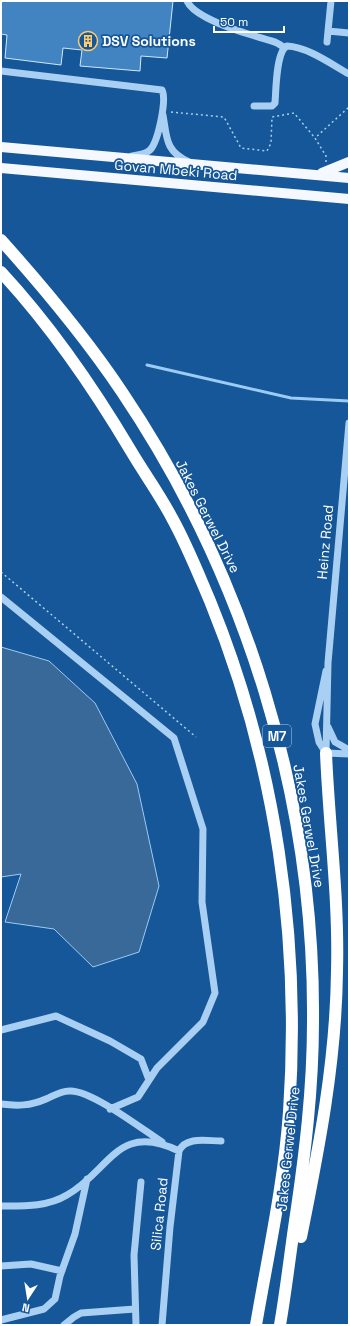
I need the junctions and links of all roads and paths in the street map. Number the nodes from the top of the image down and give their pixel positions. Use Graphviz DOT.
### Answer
graph roads {
  1 [pos="188,1"];
  2 [pos="331,1"];
  3 [pos="328,31"];
  4 [pos="349,33"];
  5 [pos="327,42"];
  6 [pos="284,48"];
  7 [pos="1,70"];
  8 [pos="349,74"];
  9 [pos="254,106"];
  10 [pos="349,108"];
  11 [pos="162,112"];
  12 [pos="315,138"];
  13 [pos="1,147"];
  14 [pos="126,158"];
  15 [pos="349,162"];
  16 [pos="194,164"];
  17 [pos="326,164"];
  18 [pos="1,168"];
  19 [pos="316,175"];
  20 [pos="349,178"];
  21 [pos="349,199"];
  22 [pos="1,240"];
  23 [pos="1,272"];
  24 [pos="349,423"];
  25 [pos="1,572"];
  26 [pos="1,597"];
  27 [pos="328,663"];
  28 [pos="326,723"];
  29 [pos="196,737"];
  30 [pos="349,750"];
  31 [pos="326,753"];
  32 [pos="349,754"];
  33 [pos="1,1030"];
  34 [pos="149,1080"];
  35 [pos="1,1104"];
  36 [pos="110,1109"];
  37 [pos="221,1141"];
  38 [pos="166,1145"];
  39 [pos="179,1151"];
  40 [pos="88,1179"];
  41 [pos="141,1182"];
  42 [pos="1,1206"];
  43 [pos="1,1266"];
  44 [pos="62,1271"];
  45 [pos="284,1304"];
  46 [pos="135,1309"];
  47 [pos="1,1320"];
  48 [pos="64,1325"];
  49 [pos="136,1325"];
  50 [pos="162,1325"];
  51 [pos="256,1325"];
  52 [pos="280,1325"];
  1 -- 6 [label="street"];
  2 -- 3 [label="street"];
  3 -- 4 [label="street"];
  3 -- 5 [label="street"];
  6 -- 8 [label="street"];
  6 -- 9 [label="street"];
  7 -- 11 [label="street"];
  10 -- 12 [label="path"];
  11 -- 12 [label="path"];
  11 -- 14 [label="street"];
  11 -- 16 [label="street"];
  12 -- 17 [label="path"];
  13 -- 14 [label="main road, Govan Mbeki Road"];
  14 -- 16 [label="main road, Govan Mbeki Road"];
  15 -- 19 [label="main road"];
  16 -- 19 [label="main road, Govan Mbeki Road"];
  18 -- 21 [label="main road, Govan Mbeki Road"];
  19 -- 20 [label="main road, Govan Mbeki Road"];
  22 -- 45 [label="highway, Jakes Gerwel Drive / M7"];
  23 -- 51 [label="highway, Jakes Gerwel Drive / M7"];
  24 -- 27 [label="street, Heinz Road"];
  25 -- 29 [label="path"];
  26 -- 34 [label="street"];
  27 -- 28 [label="street, Heinz Road"];
  27 -- 31 [label="street, Heinz Road"];
  28 -- 30 [label="street"];
  28 -- 31 [label="street, Heinz Road"];
  31 -- 32 [label="street"];
  31 -- 45 [label="highway"];
  33 -- 34 [label="street"];
  34 -- 36 [label="street"];
  35 -- 36 [label="street"];
  36 -- 38 [label="street"];
  37 -- 39 [label="street"];
  38 -- 39 [label="street"];
  38 -- 40 [label="street"];
  39 -- 50 [label="street, Silica Road"];
  40 -- 42 [label="street"];
  40 -- 44 [label="street"];
  41 -- 46 [label="street"];
  43 -- 44 [label="street"];
  44 -- 47 [label="street"];
  45 -- 52 [label="highway, Jakes Gerwel Drive / M7"];
  46 -- 48 [label="street"];
  46 -- 49 [label="street"];
}
